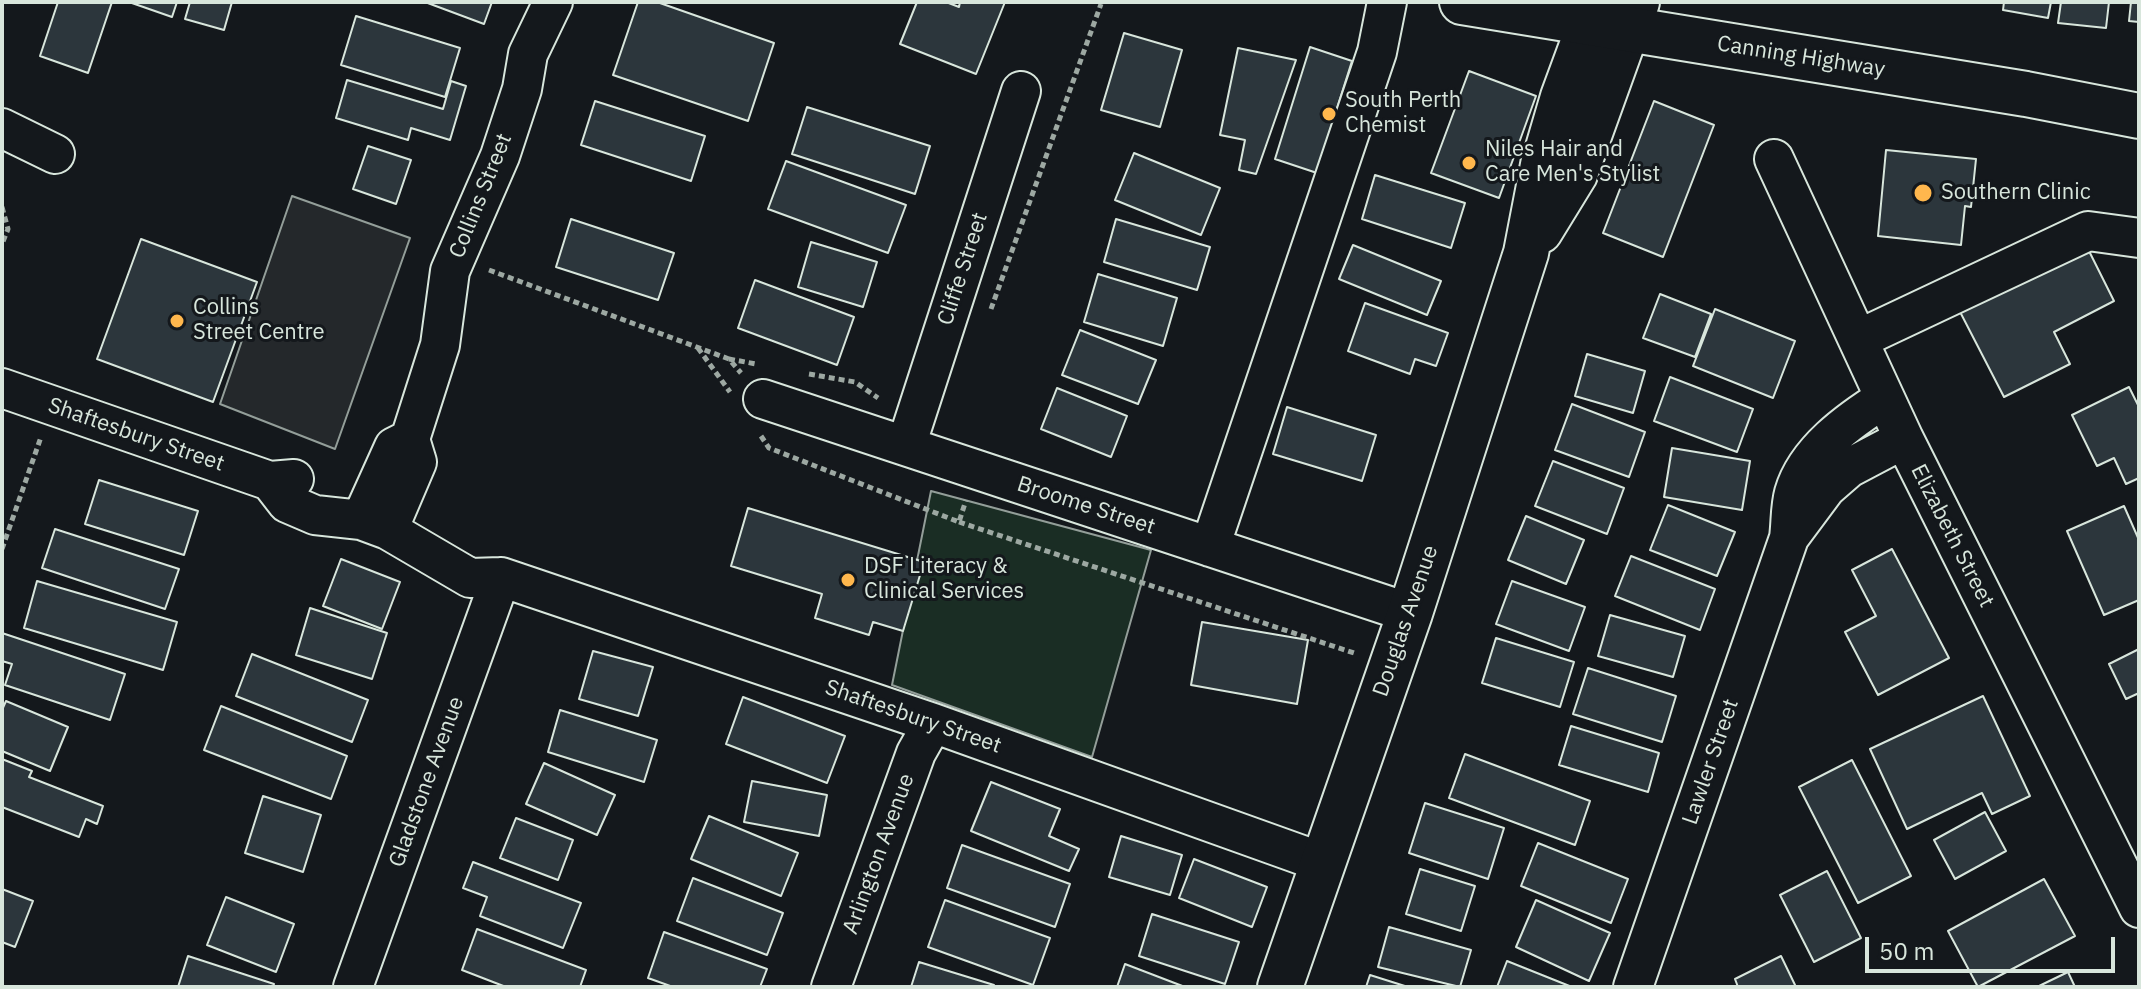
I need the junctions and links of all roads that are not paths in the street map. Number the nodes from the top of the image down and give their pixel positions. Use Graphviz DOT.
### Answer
graph roads {
  1 [pos="553,2"];
  2 [pos="1387,2"];
  3 [pos="1462,2"];
  4 [pos="1614,13"];
  5 [pos="1021,91"];
  6 [pos="2139,116"];
  7 [pos="2,128"];
  8 [pos="55,154"];
  9 [pos="1774,159"];
  10 [pos="2139,238"];
  11 [pos="1859,339"];
  12 [pos="3,391"];
  13 [pos="1885,398"];
  14 [pos="763,399"];
  15 [pos="1904,439"];
  16 [pos="906,446"];
  17 [pos="379,513"];
  18 [pos="1789,538"];
  19 [pos="1210,547"];
  20 [pos="501,577"];
  21 [pos="1410,613"];
  22 [pos="933,723"];
  23 [pos="1324,863"];
  24 [pos="2139,908"];
  25 [pos="353,987"];
  26 [pos="831,987"];
  27 [pos="1280,987"];
  28 [pos="1633,987"];
  1 -- 17 [label="street, Collins Street"];
  2 -- 19 [label="street"];
  3 -- 4 [label="main road, Canning Highway"];
  4 -- 6 [label="main road, Canning Highway"];
  4 -- 21 [label="main road, Douglas Avenue"];
  5 -- 16 [label="street, Cliffe Street"];
  7 -- 8 [label="street"];
  9 -- 11 [label="street, Elizabeth Street"];
  10 -- 11 [label="street"];
  11 -- 13 [label="street, Elizabeth Street"];
  12 -- 17 [label="street, Shaftesbury Street"];
  13 -- 15 [label="street, Elizabeth Street"];
  13 -- 18 [label="street, Lawler Street"];
  14 -- 16 [label="street, Broome Street"];
  15 -- 18 [label="street, Lawler Street"];
  15 -- 24 [label="street, Elizabeth Street"];
  16 -- 19 [label="street, Broome Street"];
  17 -- 20 [label="street, Shaftesbury Street"];
  18 -- 28 [label="street, Lawler Street"];
  19 -- 21 [label="street, Broome Street"];
  20 -- 22 [label="street, Shaftesbury Street"];
  20 -- 25 [label="street, Gladstone Avenue"];
  21 -- 23 [label="main road, Douglas Avenue"];
  22 -- 23 [label="street, Shaftesbury Street"];
  22 -- 26 [label="street, Arlington Avenue"];
  23 -- 27 [label="main road, Douglas Avenue"];
}
